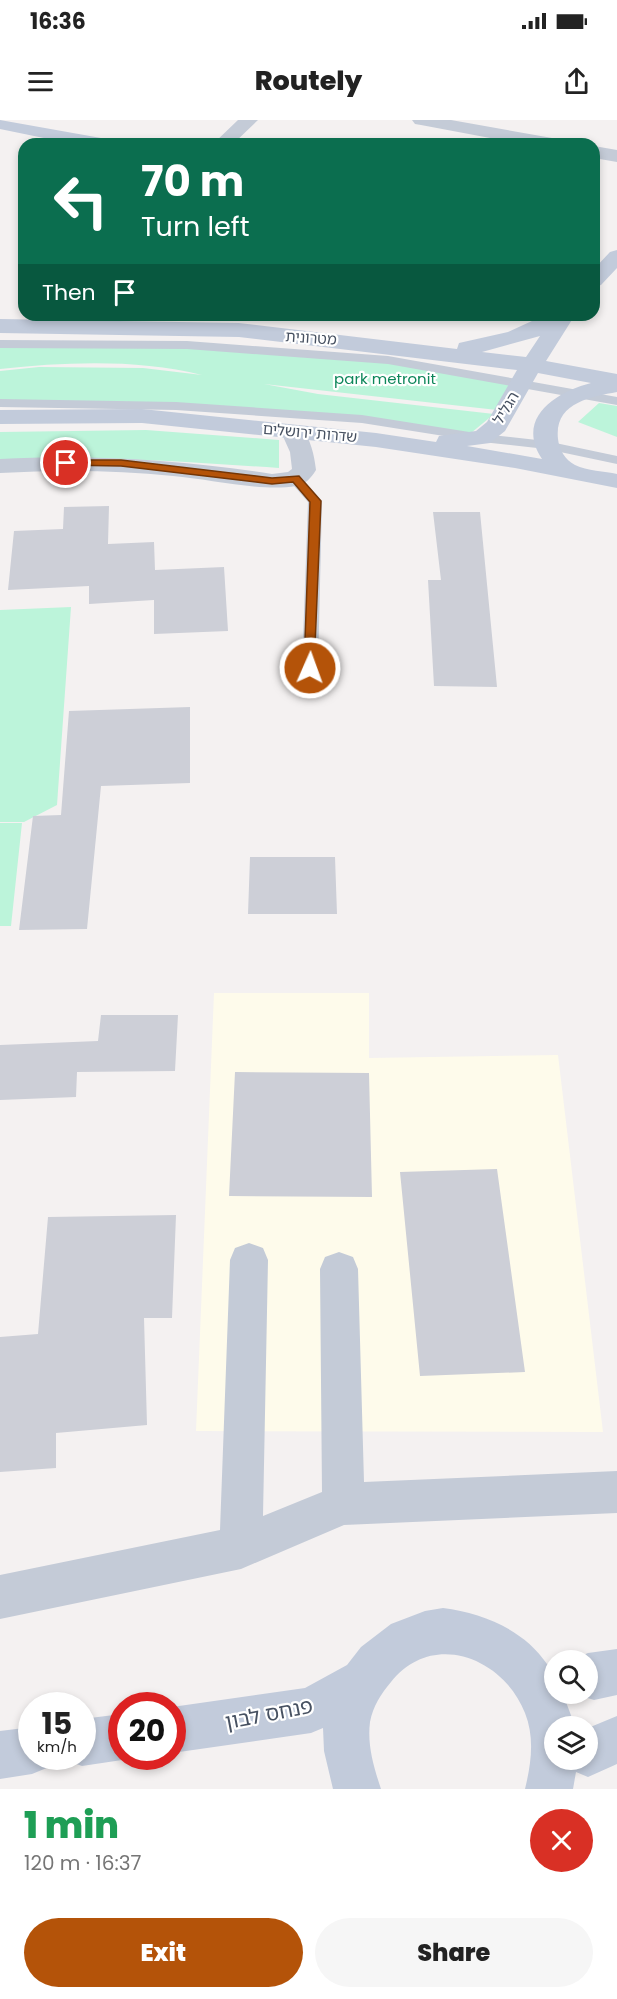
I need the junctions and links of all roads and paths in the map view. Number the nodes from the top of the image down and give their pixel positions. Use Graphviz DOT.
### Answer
graph roads {
  1 [pos="249,120"];
  2 [pos="421,120"];
  3 [pos="0,124"];
  4 [pos="487,125"];
  5 [pos="71,138"];
  6 [pos="229,138"];
  7 [pos="531,138"];
  8 [pos="600,153"];
  9 [pos="617,156"];
  10 [pos="613,249"];
  11 [pos="600,271"];
  12 [pos="552,321"];
  13 [pos="558,321"];
  14 [pos="0,326"];
  15 [pos="0,344"];
  16 [pos="428,352"];
  17 [pos="527,374"];
  18 [pos="617,381"];
  19 [pos="617,386"];
  20 [pos="576,394"];
  21 [pos="617,400"];
  22 [pos="0,403"];
  23 [pos="0,417"];
  24 [pos="293,432"];
  25 [pos="482,438"];
  26 [pos="376,440"];
  27 [pos="546,445"];
  28 [pos="617,460"];
  29 [pos="0,466"];
  30 [pos="569,472"];
  31 [pos="296,478"];
  32 [pos="617,481"];
  33 [pos="310,668"];
  34 [pos="249,1260"];
  35 [pos="339,1269"];
  36 [pos="617,1492"];
  37 [pos="343,1504"];
  38 [pos="241,1547"];
  39 [pos="0,1598"];
  40 [pos="535,1665"];
  41 [pos="617,1672"];
  42 [pos="598,1676"];
  43 [pos="361,1682"];
  44 [pos="550,1716"];
  45 [pos="186,1728"];
  46 [pos="617,1739"];
  47 [pos="598,1751"];
  48 [pos="18,1752"];
  49 [pos="0,1755"];
  50 [pos="357,1789"];
  1 -- 6 [label="street"];
  2 -- 4 [label="street"];
  3 -- 5 [label="main road"];
  4 -- 7 [label="street"];
  8 -- 9 [label="street"];
  10 -- 11 [label="main road"];
  12 -- 16 [label="main road, הגליל"];
  13 -- 17 [label="main road, הגליל"];
  14 -- 16 [label="main road"];
  15 -- 17 [label="lane, מטרונית"];
  16 -- 17 [label="main road"];
  17 -- 18 [label="main road"];
  17 -- 20 [label="lane, מטרונית"];
  17 -- 25 [label="main road, הגליל"];
  19 -- 20 [label="main road"];
  20 -- 21 [label="lane, מטרונית"];
  20 -- 27 [label="main road"];
  22 -- 25 [label="lane"];
  23 -- 24 [label="main road, שדרות ירושלים"];
  24 -- 26 [label="main road, שדרות ירושלים"];
  24 -- 31 [label="street"];
  25 -- 26 [label="main road, הגליל"];
  25 -- 27 [label="lane"];
  26 -- 30 [label="main road, שדרות ירושלים"];
  27 -- 28 [label="lane"];
  27 -- 30 [label="main road"];
  29 -- 31 [label="street"];
  30 -- 32 [label="main road, שדרות ירושלים"];
  31 -- 33 [label="lane"];
  34 -- 38 [label="street"];
  35 -- 37 [label="street"];
  36 -- 37 [label="street"];
  37 -- 38 [label="street"];
  38 -- 39 [label="street"];
  40 -- 43 [label="main road"];
  40 -- 44 [label="main road"];
  41 -- 42 [label="main road"];
  43 -- 45 [label="main road, פנחס לבון"];
  43 -- 50 [label="main road"];
  46 -- 47 [label="main road"];
  48 -- 49 [label="main road"];
}
